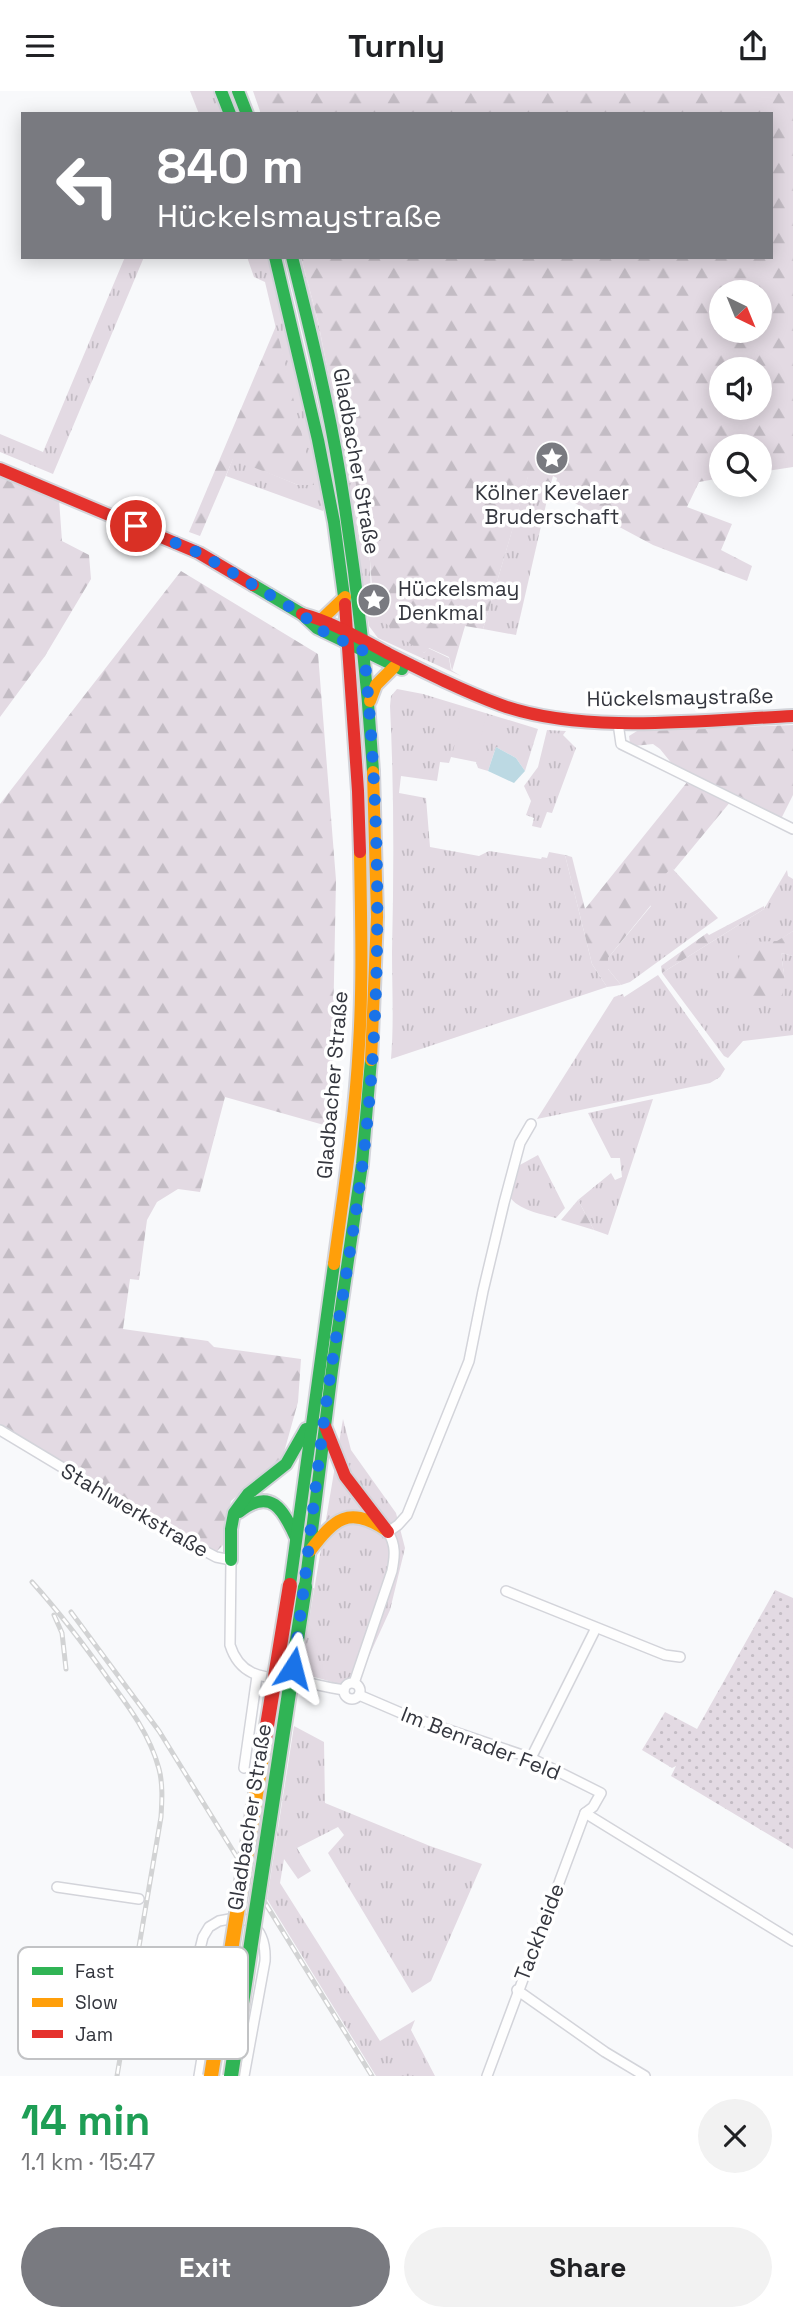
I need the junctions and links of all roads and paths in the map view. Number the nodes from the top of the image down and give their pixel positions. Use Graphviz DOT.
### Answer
graph roads {
  1 [pos="221,91"];
  2 [pos="238,91"];
  3 [pos="229,112"];
  4 [pos="246,112"];
  5 [pos="276,259"];
  6 [pos="293,259"];
  7 [pos="0,469"];
  8 [pos="345,597"];
  9 [pos="302,614"];
  10 [pos="322,619"];
  11 [pos="347,637"];
  12 [pos="363,646"];
  13 [pos="394,667"];
  14 [pos="448,682"];
  15 [pos="369,705"];
  16 [pos="793,716"];
  17 [pos="618,723"];
  18 [pos="793,829"];
  19 [pos="531,1124"];
  20 [pos="317,1420"];
  21 [pos="0,1430"];
  22 [pos="232,1521"];
  23 [pos="388,1532"];
  24 [pos="296,1538"];
  25 [pos="309,1552"];
  26 [pos="231,1560"];
  27 [pos="506,1591"];
  28 [pos="596,1628"];
  29 [pos="680,1657"];
  30 [pos="257,1676"];
  31 [pos="354,1683"];
  32 [pos="344,1690"];
  33 [pos="359,1695"];
  34 [pos="531,1758"];
  35 [pos="244,1768"];
  36 [pos="601,1793"];
  37 [pos="585,1813"];
  38 [pos="57,1887"];
  39 [pos="139,1899"];
  40 [pos="793,1941"];
  41 [pos="200,1947"];
  42 [pos="231,1947"];
  43 [pos="248,1964"];
  44 [pos="517,1990"];
  45 [pos="248,2054"];
  46 [pos="487,2076"];
  47 [pos="645,2076"];
  1 -- 3 [label="main road"];
  2 -- 4 [label="main road"];
  5 -- 8 [label="main road, Gladbacher Straße"];
  6 -- 12 [label="main road, Gladbacher Straße"];
  7 -- 9 [label="main road, Hückelsmaystraße"];
  8 -- 10 [label="main road"];
  8 -- 11 [label="main road, Gladbacher Straße"];
  9 -- 10 [label="main road, Hückelsmaystraße"];
  9 -- 11 [label="main road, Hückelsmaystraße"];
  10 -- 11 [label="main road, Hückelsmaystraße"];
  11 -- 12 [label="main road, Hückelsmaystraße"];
  11 -- 20 [label="main road, Gladbacher Straße"];
  12 -- 13 [label="main road, Hückelsmaystraße"];
  12 -- 14 [label="main road, Hückelsmaystraße"];
  12 -- 15 [label="main road, Gladbacher Straße"];
  13 -- 14 [label="main road, Hückelsmaystraße"];
  13 -- 15 [label="main road"];
  14 -- 17 [label="main road, Hückelsmaystraße"];
  15 -- 20 [label="main road, Gladbacher Straße"];
  16 -- 17 [label="main road, Hückelsmaystraße"];
  17 -- 18 [label="street"];
  19 -- 23 [label="street"];
  20 -- 22 [label="main road"];
  20 -- 23 [label="main road"];
  20 -- 24 [label="main road, Gladbacher Straße"];
  20 -- 25 [label="main road, Gladbacher Straße"];
  21 -- 26 [label="street, Stahlwerkstraße"];
  22 -- 24 [label="main road"];
  22 -- 26 [label="main road"];
  23 -- 25 [label="main road"];
  23 -- 31 [label="street"];
  24 -- 42 [label="main road, Gladbacher Straße, bridge"];
  25 -- 43 [label="main road, Gladbacher Straße, bridge"];
  26 -- 30 [label="street, Stahlwerkstraße"];
  27 -- 28 [label="street"];
  28 -- 29 [label="street"];
  28 -- 34 [label="street"];
  30 -- 32 [label="street"];
  30 -- 35 [label="street"];
  31 -- 32 [label="street"];
  31 -- 33 [label="street"];
  32 -- 33 [label="street"];
  33 -- 34 [label="street, Im Benrader Feld"];
  34 -- 36 [label="street, Im Benrader Feld"];
  36 -- 37 [label="street, Tackheide"];
  37 -- 40 [label="street"];
  37 -- 44 [label="street, Tackheide"];
  38 -- 39 [label="street"];
  41 -- 45 [label="street, Gladbacher Straße"];
  44 -- 46 [label="street, Tackheide"];
  44 -- 47 [label="street"];
}
